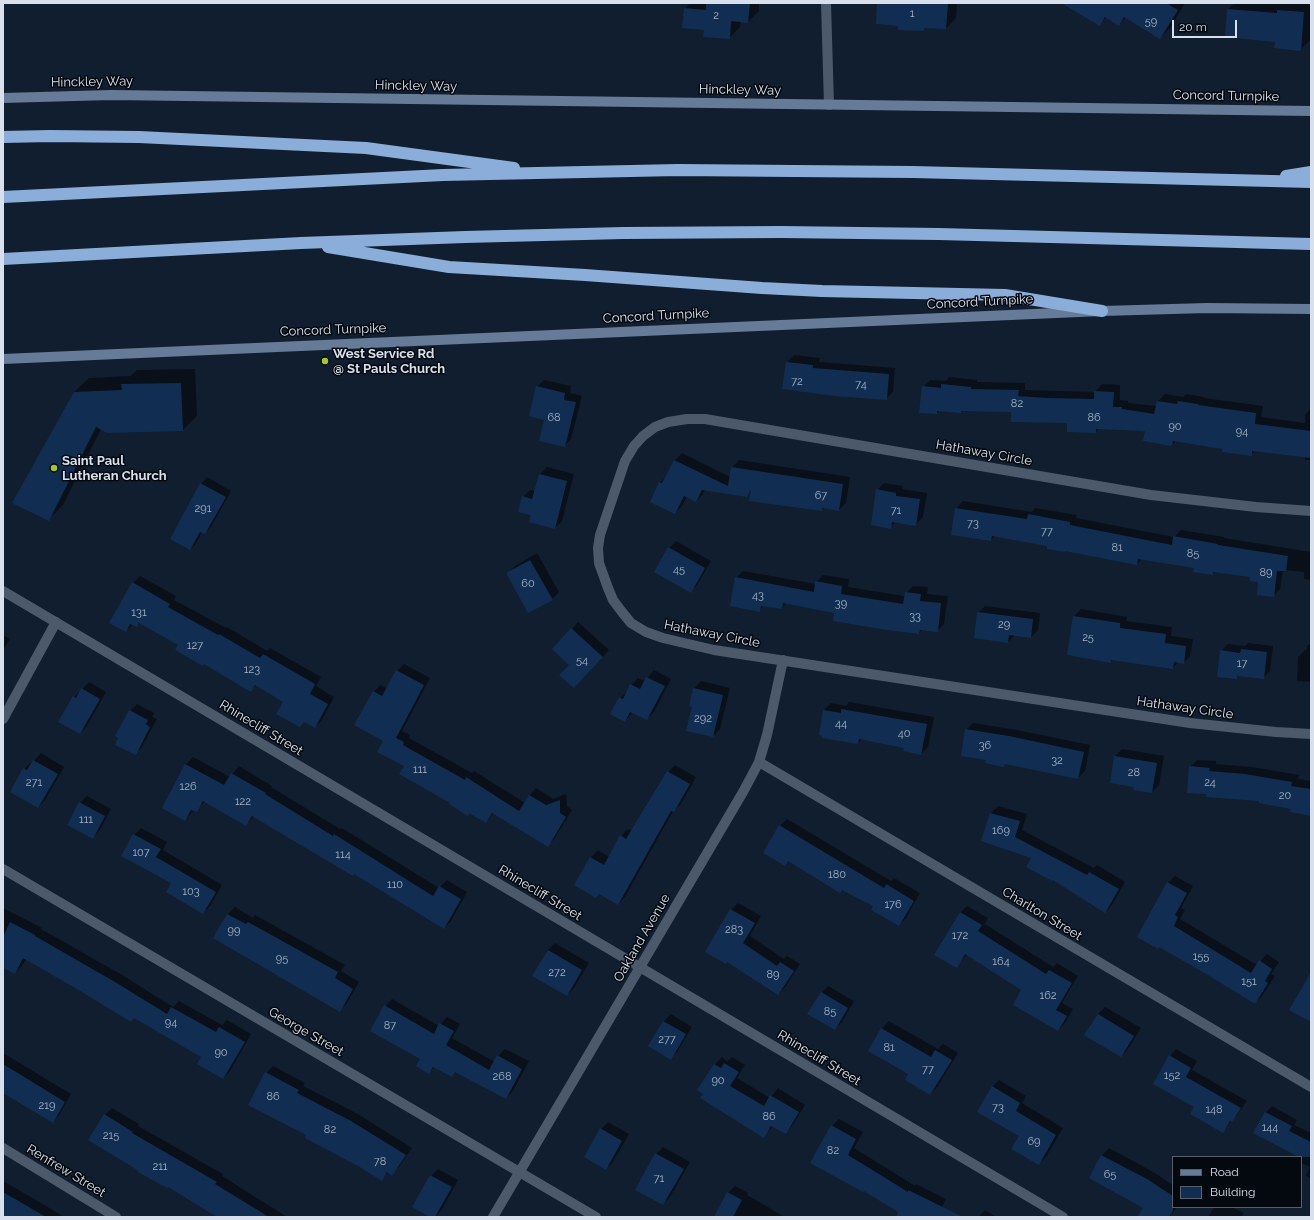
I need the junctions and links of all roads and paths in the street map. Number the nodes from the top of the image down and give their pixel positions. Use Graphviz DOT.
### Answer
graph roads {
  1 [pos="826,3"];
  2 [pos="3,98"];
  3 [pos="829,105"];
  4 [pos="1311,111"];
  5 [pos="3,137"];
  6 [pos="548,172"];
  7 [pos="1311,172"];
  8 [pos="1259,181"];
  9 [pos="1311,182"];
  10 [pos="3,197"];
  11 [pos="301,243"];
  12 [pos="1311,244"];
  13 [pos="3,259"];
  14 [pos="1311,309"];
  15 [pos="1102,311"];
  16 [pos="3,359"];
  17 [pos="1311,511"];
  18 [pos="3,591"];
  19 [pos="56,622"];
  20 [pos="783,660"];
  21 [pos="3,719"];
  22 [pos="1311,734"];
  23 [pos="759,762"];
  24 [pos="3,869"];
  25 [pos="640,967"];
  26 [pos="1311,1088"];
  27 [pos="3,1148"];
  28 [pos="520,1172"];
  29 [pos="116,1217"];
  30 [pos="493,1217"];
  31 [pos="596,1217"];
  32 [pos="1063,1217"];
  1 -- 3 [label="street"];
  2 -- 3 [label="main road, Hinckley Way"];
  3 -- 4 [label="main road, Concord Turnpike"];
  5 -- 6 [label="highway"];
  6 -- 8 [label="highway"];
  6 -- 10 [label="highway"];
  7 -- 8 [label="highway"];
  8 -- 9 [label="highway"];
  11 -- 12 [label="highway"];
  11 -- 13 [label="highway"];
  11 -- 15 [label="highway"];
  14 -- 15 [label="main road, Concord Turnpike"];
  15 -- 16 [label="main road, Concord Turnpike"];
  17 -- 20 [label="street, Hathaway Circle"];
  18 -- 19 [label="street, Rhinecliff Street"];
  19 -- 21 [label="street"];
  19 -- 25 [label="street, Rhinecliff Street"];
  20 -- 22 [label="street, Hathaway Circle"];
  20 -- 23 [label="street, Oakland Avenue"];
  23 -- 25 [label="street, Oakland Avenue"];
  23 -- 26 [label="street, Charlton Street"];
  24 -- 28 [label="street, George Street"];
  25 -- 28 [label="street, Oakland Avenue"];
  25 -- 32 [label="street, Rhinecliff Street"];
  27 -- 29 [label="street, Renfrew Street"];
  28 -- 30 [label="street, Oakland Avenue"];
  28 -- 31 [label="street, George Street"];
}
